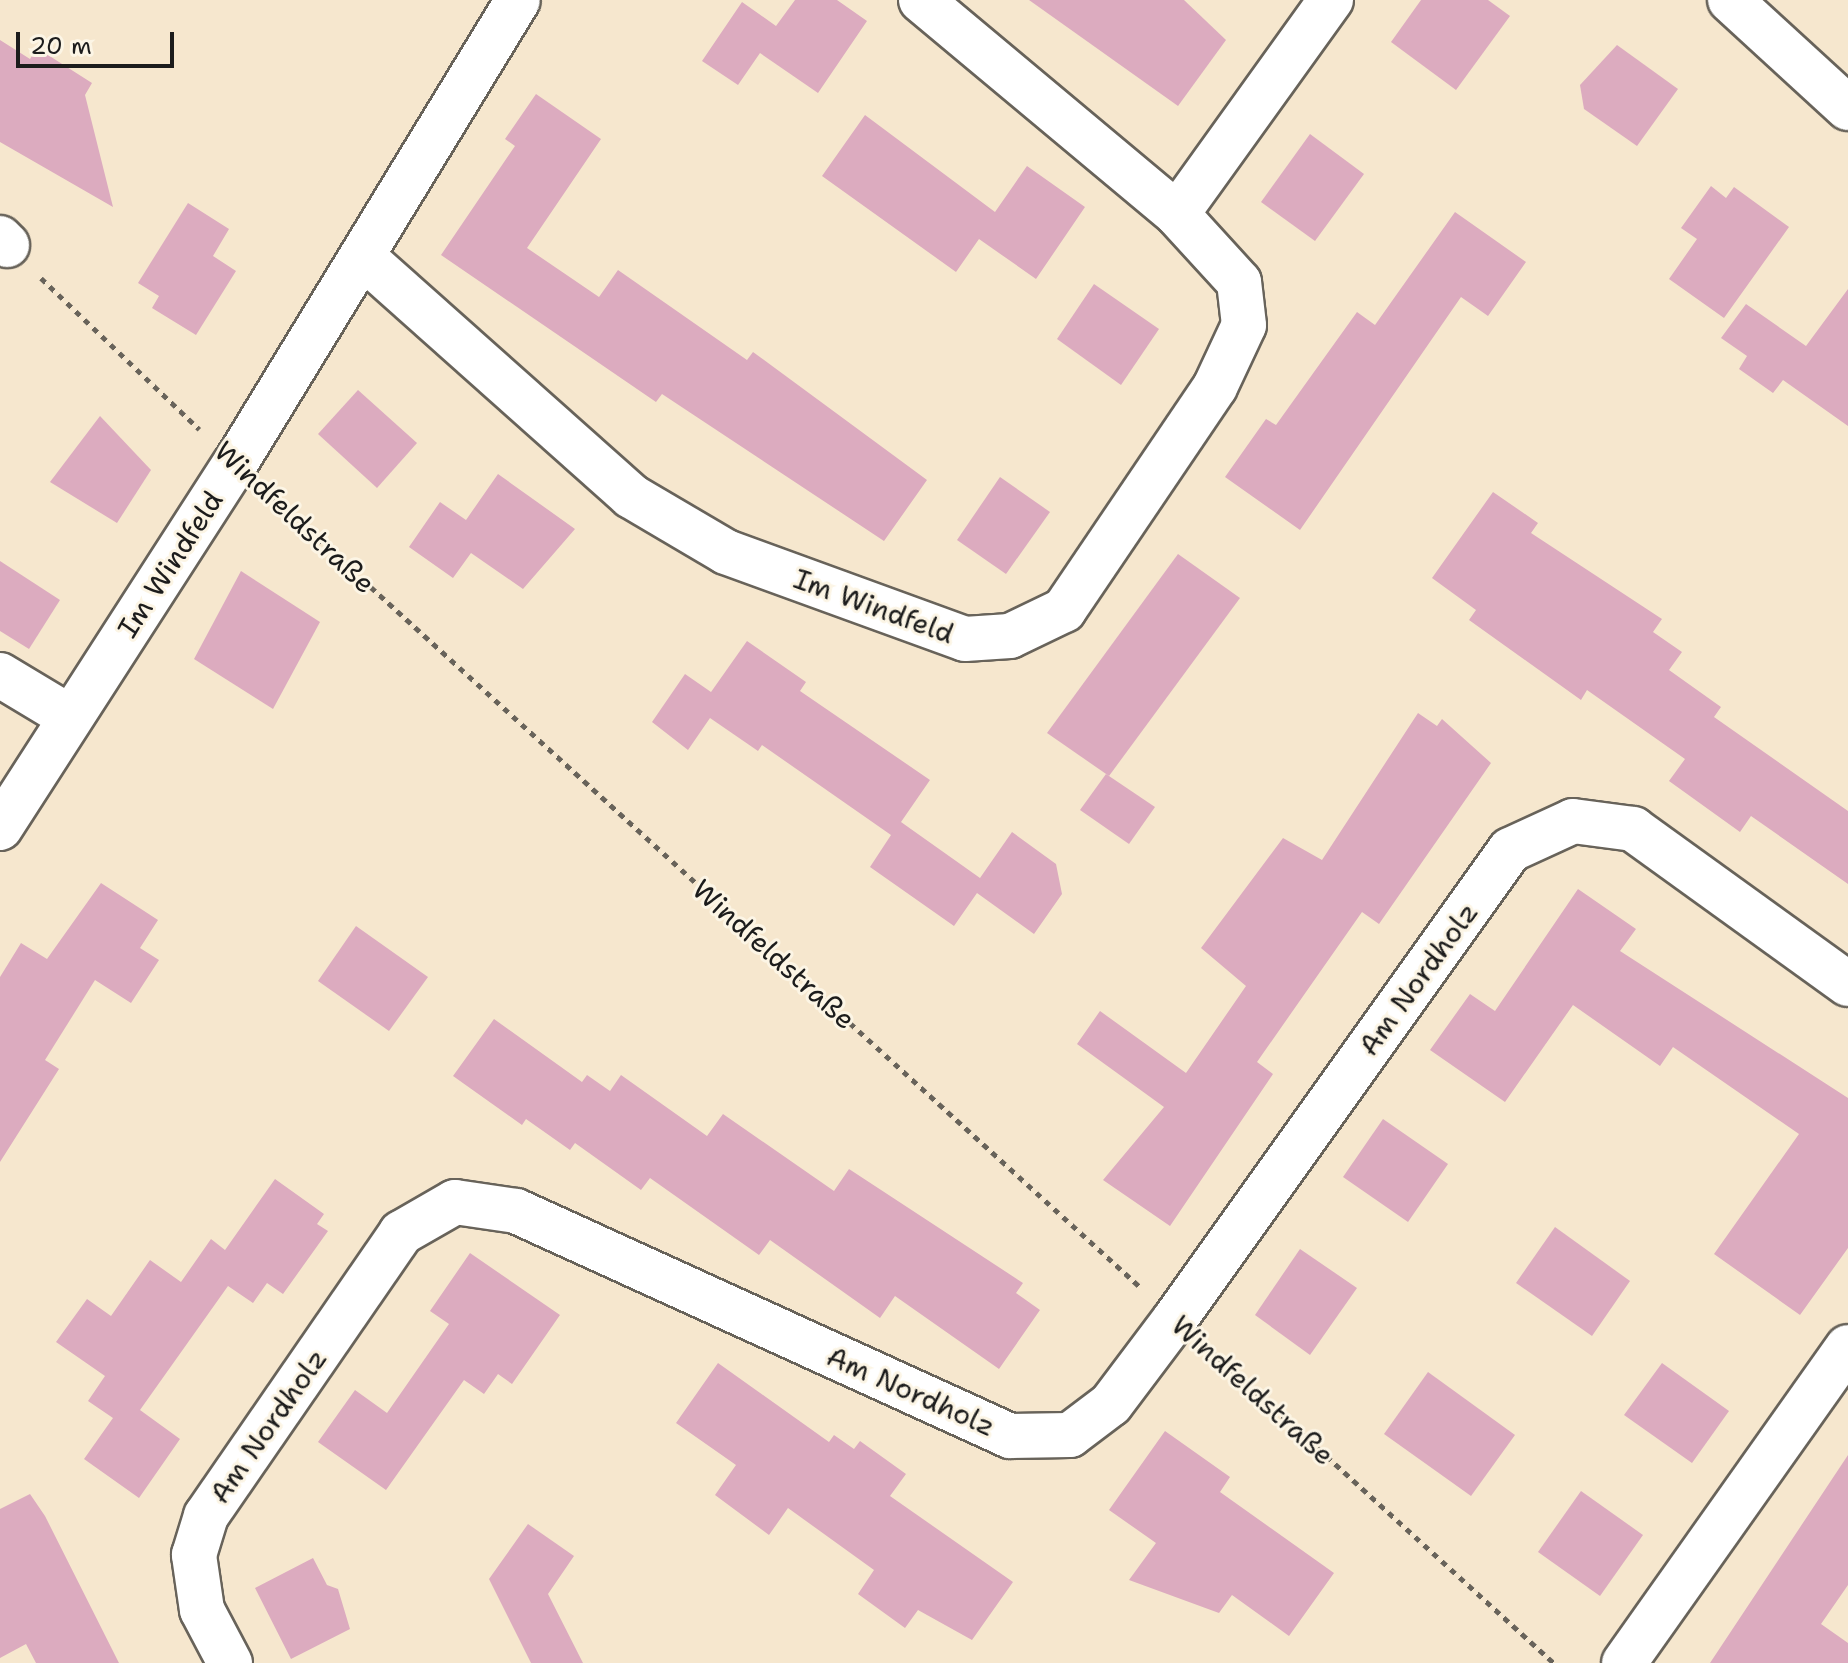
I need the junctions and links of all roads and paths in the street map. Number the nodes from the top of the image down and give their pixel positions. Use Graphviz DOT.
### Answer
graph roads {
  1 [pos="518,0"];
  2 [pos="921,0"];
  3 [pos="1331,0"];
  4 [pos="1730,0"];
  5 [pos="1848,108"];
  6 [pos="1177,214"];
  7 [pos="4,242"];
  8 [pos="363,257"];
  9 [pos="235,464"];
  10 [pos="0,675"];
  11 [pos="70,717"];
  12 [pos="0,828"];
  13 [pos="1848,984"];
  14 [pos="1175,1319"];
  15 [pos="1848,1347"];
  16 [pos="230,1663"];
  17 [pos="1554,1663"];
  18 [pos="1624,1663"];
  1 -- 8 [label="street, Im Windfeld"];
  2 -- 6 [label="street, Im Windfeld"];
  3 -- 6 [label="street"];
  4 -- 5 [label="street"];
  6 -- 8 [label="street, Im Windfeld"];
  7 -- 9 [label="path, Windfeldstraße"];
  8 -- 9 [label="street, Im Windfeld"];
  9 -- 11 [label="street, Im Windfeld"];
  9 -- 14 [label="path, Windfeldstraße"];
  10 -- 11 [label="street"];
  11 -- 12 [label="street, Im Windfeld"];
  13 -- 14 [label="street, Am Nordholz"];
  14 -- 16 [label="street, Am Nordholz"];
  14 -- 17 [label="path, Windfeldstraße"];
  15 -- 18 [label="street"];
}
